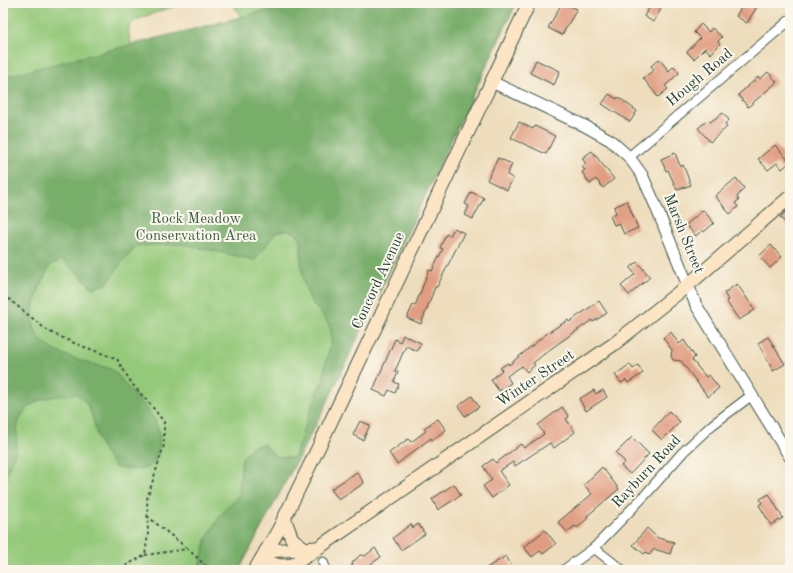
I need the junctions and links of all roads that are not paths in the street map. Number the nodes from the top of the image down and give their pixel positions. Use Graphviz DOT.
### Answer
graph roads {
  1 [pos="529,3"];
  2 [pos="790,20"];
  3 [pos="492,82"];
  4 [pos="629,157"];
  5 [pos="790,197"];
  6 [pos="688,286"];
  7 [pos="752,395"];
  8 [pos="790,456"];
  9 [pos="284,518"];
  10 [pos="311,548"];
  11 [pos="594,548"];
  12 [pos="261,560"];
  13 [pos="291,567"];
  14 [pos="564,570"];
  15 [pos="622,570"];
  1 -- 3 [label="main road, Concord Avenue"];
  2 -- 4 [label="street, Hough Road"];
  3 -- 4 [label="street, Marsh Street"];
  3 -- 9 [label="main road, Concord Avenue"];
  4 -- 6 [label="street, Marsh Street"];
  5 -- 6 [label="main road, Winter Street"];
  6 -- 7 [label="street, Marsh Street"];
  6 -- 10 [label="main road, Winter Street"];
  7 -- 8 [label="street, Marsh Street"];
  7 -- 11 [label="street, Rayburn Road"];
  9 -- 10 [label="main road"];
  9 -- 12 [label="main road, Concord Avenue"];
  10 -- 12 [label="main road"];
  10 -- 13 [label="main road, Winter Street"];
  11 -- 14 [label="street, Rayburn Road"];
  11 -- 15 [label="street"];
  12 -- 13 [label="main road"];
}
